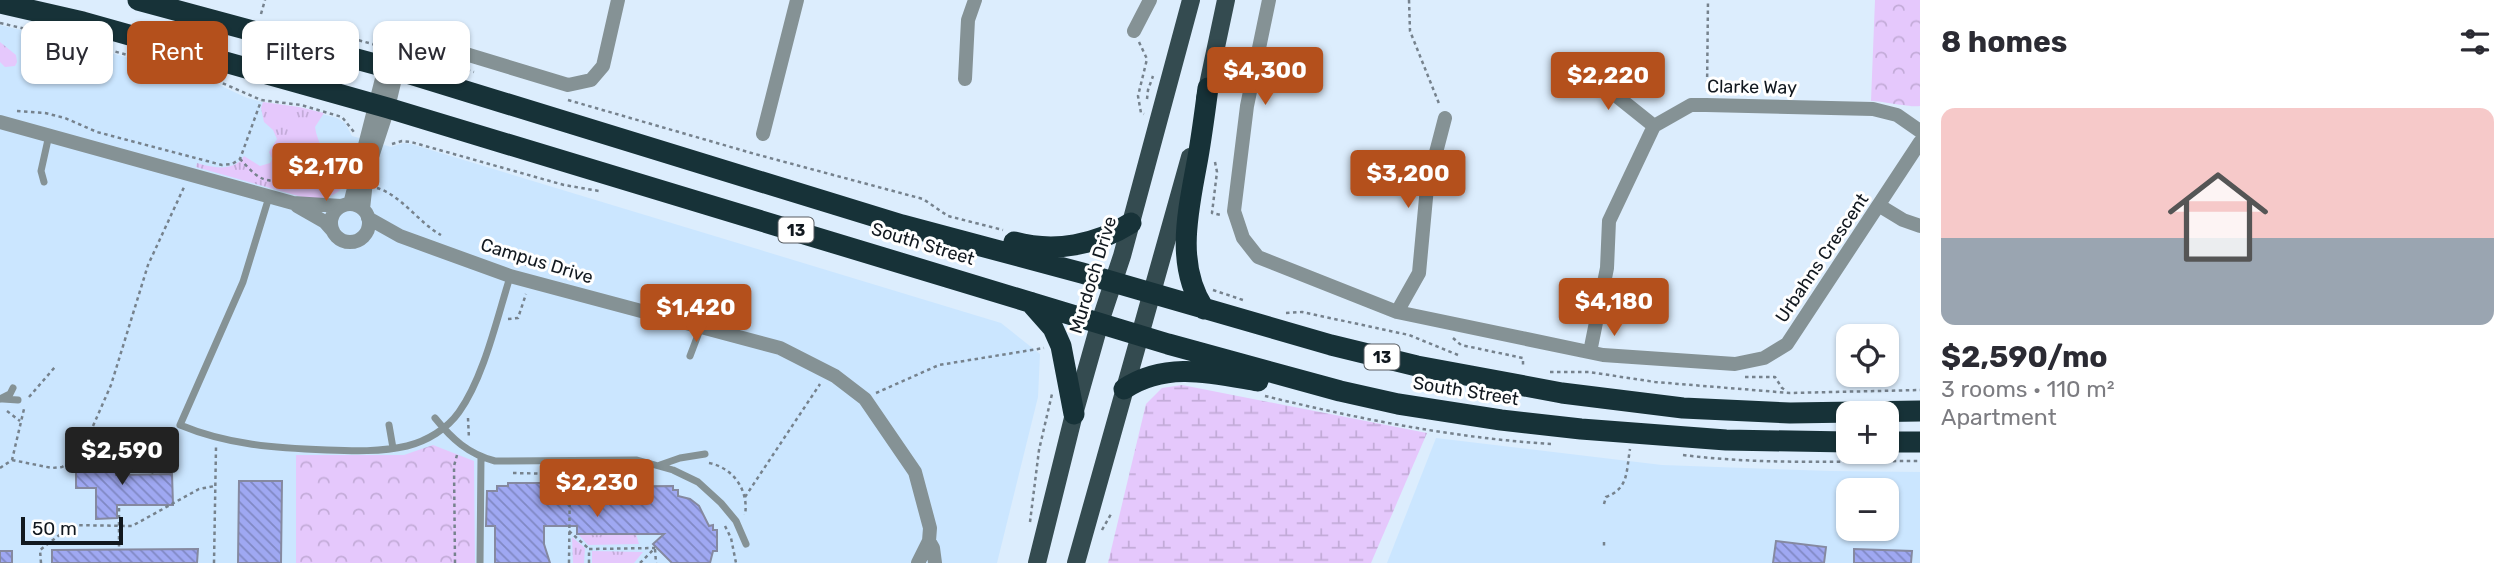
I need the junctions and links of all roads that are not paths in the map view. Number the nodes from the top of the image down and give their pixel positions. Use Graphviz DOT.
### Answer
graph roads {
  1 [pos="138,0"];
  2 [pos="618,0"];
  3 [pos="797,0"];
  4 [pos="975,0"];
  5 [pos="1150,0"];
  6 [pos="1191,0"];
  7 [pos="1226,0"];
  8 [pos="1269,0"];
  9 [pos="0,3"];
  10 [pos="1134,32"];
  11 [pos="470,55"];
  12 [pos="373,64"];
  13 [pos="1584,70"];
  14 [pos="965,79"];
  15 [pos="387,84"];
  16 [pos="440,84"];
  17 [pos="1208,88"];
  18 [pos="382,106"];
  19 [pos="5,116"];
  20 [pos="1445,118"];
  21 [pos="1654,126"];
  22 [pos="1920,131"];
  23 [pos="49,134"];
  24 [pos="762,134"];
  25 [pos="1920,142"];
  26 [pos="44,182"];
  27 [pos="269,197"];
  28 [pos="293,203"];
  29 [pos="1880,206"];
  30 [pos="355,209"];
  31 [pos="1131,223"];
  32 [pos="902,225"];
  33 [pos="1920,226"];
  34 [pos="333,231"];
  35 [pos="365,234"];
  36 [pos="400,236"];
  37 [pos="510,275"];
  38 [pos="1114,283"];
  39 [pos="1150,293"];
  40 [pos="1028,300"];
  41 [pos="1204,309"];
  42 [pos="1397,312"];
  43 [pos="1100,322"];
  44 [pos="701,327"];
  45 [pos="1140,335"];
  46 [pos="1590,352"];
  47 [pos="690,356"];
  48 [pos="13,388"];
  49 [pos="1124,389"];
  50 [pos="1,399"];
  51 [pos="18,401"];
  52 [pos="1398,404"];
  53 [pos="1920,411"];
  54 [pos="1074,414"];
  55 [pos="435,418"];
  56 [pos="390,425"];
  57 [pos="444,429"];
  58 [pos="1836,442"];
  59 [pos="1899,442"];
  60 [pos="1920,442"];
  61 [pos="393,448"];
  62 [pos="705,454"];
  63 [pos="481,457"];
  64 [pos="660,466"];
  65 [pos="929,541"];
  66 [pos="746,544"];
  67 [pos="481,563"];
  68 [pos="918,563"];
  69 [pos="935,563"];
  70 [pos="1037,563"];
  71 [pos="1076,563"];
  1 -- 12 [label="highway, South Street / 13"];
  2 -- 11 [label="street"];
  3 -- 24 [label="street"];
  4 -- 14 [label="street"];
  5 -- 10 [label="street"];
  6 -- 31 [label="main road, Murdoch Drive"];
  7 -- 17 [label="main road"];
  8 -- 42 [label="street, Urbahns Crescent"];
  9 -- 18 [label="highway, South Street / 13"];
  13 -- 21 [label="street"];
  15 -- 18 [label="street"];
  16 -- 32 [label="highway, South Street / 13"];
  17 -- 39 [label="main road"];
  17 -- 41 [label="highway"];
  18 -- 30 [label="street"];
  18 -- 40 [label="highway, South Street / 13"];
  19 -- 23 [label="street, Campus Drive"];
  20 -- 42 [label="street"];
  21 -- 22 [label="street, Clarke Way"];
  21 -- 46 [label="street"];
  23 -- 26 [label="lane"];
  23 -- 27 [label="street, Campus Drive"];
  25 -- 29 [label="street, Urbahns Crescent"];
  27 -- 28 [label="street, Campus Drive"];
  27 -- 61 [label="lane"];
  28 -- 30 [label="street, Campus Drive"];
  28 -- 34 [label="street, Campus Drive"];
  29 -- 33 [label="street"];
  29 -- 46 [label="street, Urbahns Crescent"];
  30 -- 34 [label="street"];
  30 -- 35 [label="street"];
  30 -- 36 [label="street, Campus Drive"];
  31 -- 32 [label="highway"];
  31 -- 38 [label="main road, Murdoch Drive"];
  32 -- 38 [label="highway, South Street / 13"];
  34 -- 35 [label="street, Campus Drive"];
  35 -- 36 [label="street, Campus Drive"];
  36 -- 37 [label="street, Campus Drive"];
  37 -- 44 [label="street, Campus Drive"];
  37 -- 57 [label="lane"];
  38 -- 39 [label="highway, South Street / 13"];
  38 -- 43 [label="main road, Murdoch Drive"];
  39 -- 41 [label="highway, South Street / 13"];
  39 -- 45 [label="main road"];
  40 -- 43 [label="highway, South Street / 13"];
  40 -- 54 [label="highway"];
  41 -- 53 [label="highway, South Street / 13"];
  42 -- 46 [label="street, Urbahns Crescent"];
  43 -- 45 [label="highway, South Street / 13"];
  43 -- 54 [label="main road, Murdoch Drive"];
  44 -- 47 [label="lane"];
  44 -- 65 [label="street, Campus Drive"];
  45 -- 49 [label="main road"];
  45 -- 52 [label="highway, South Street / 13"];
  48 -- 50 [label="lane"];
  49 -- 52 [label="highway"];
  49 -- 71 [label="main road"];
  50 -- 51 [label="lane"];
  52 -- 58 [label="highway, South Street / 13"];
  54 -- 70 [label="main road, Murdoch Drive"];
  55 -- 57 [label="lane"];
  56 -- 61 [label="lane"];
  57 -- 61 [label="lane"];
  57 -- 63 [label="lane"];
  59 -- 60 [label="highway"];
  62 -- 64 [label="lane"];
  63 -- 64 [label="lane"];
  63 -- 67 [label="lane"];
  64 -- 66 [label="lane"];
  65 -- 68 [label="street"];
  65 -- 69 [label="street, Campus Drive"];
}
